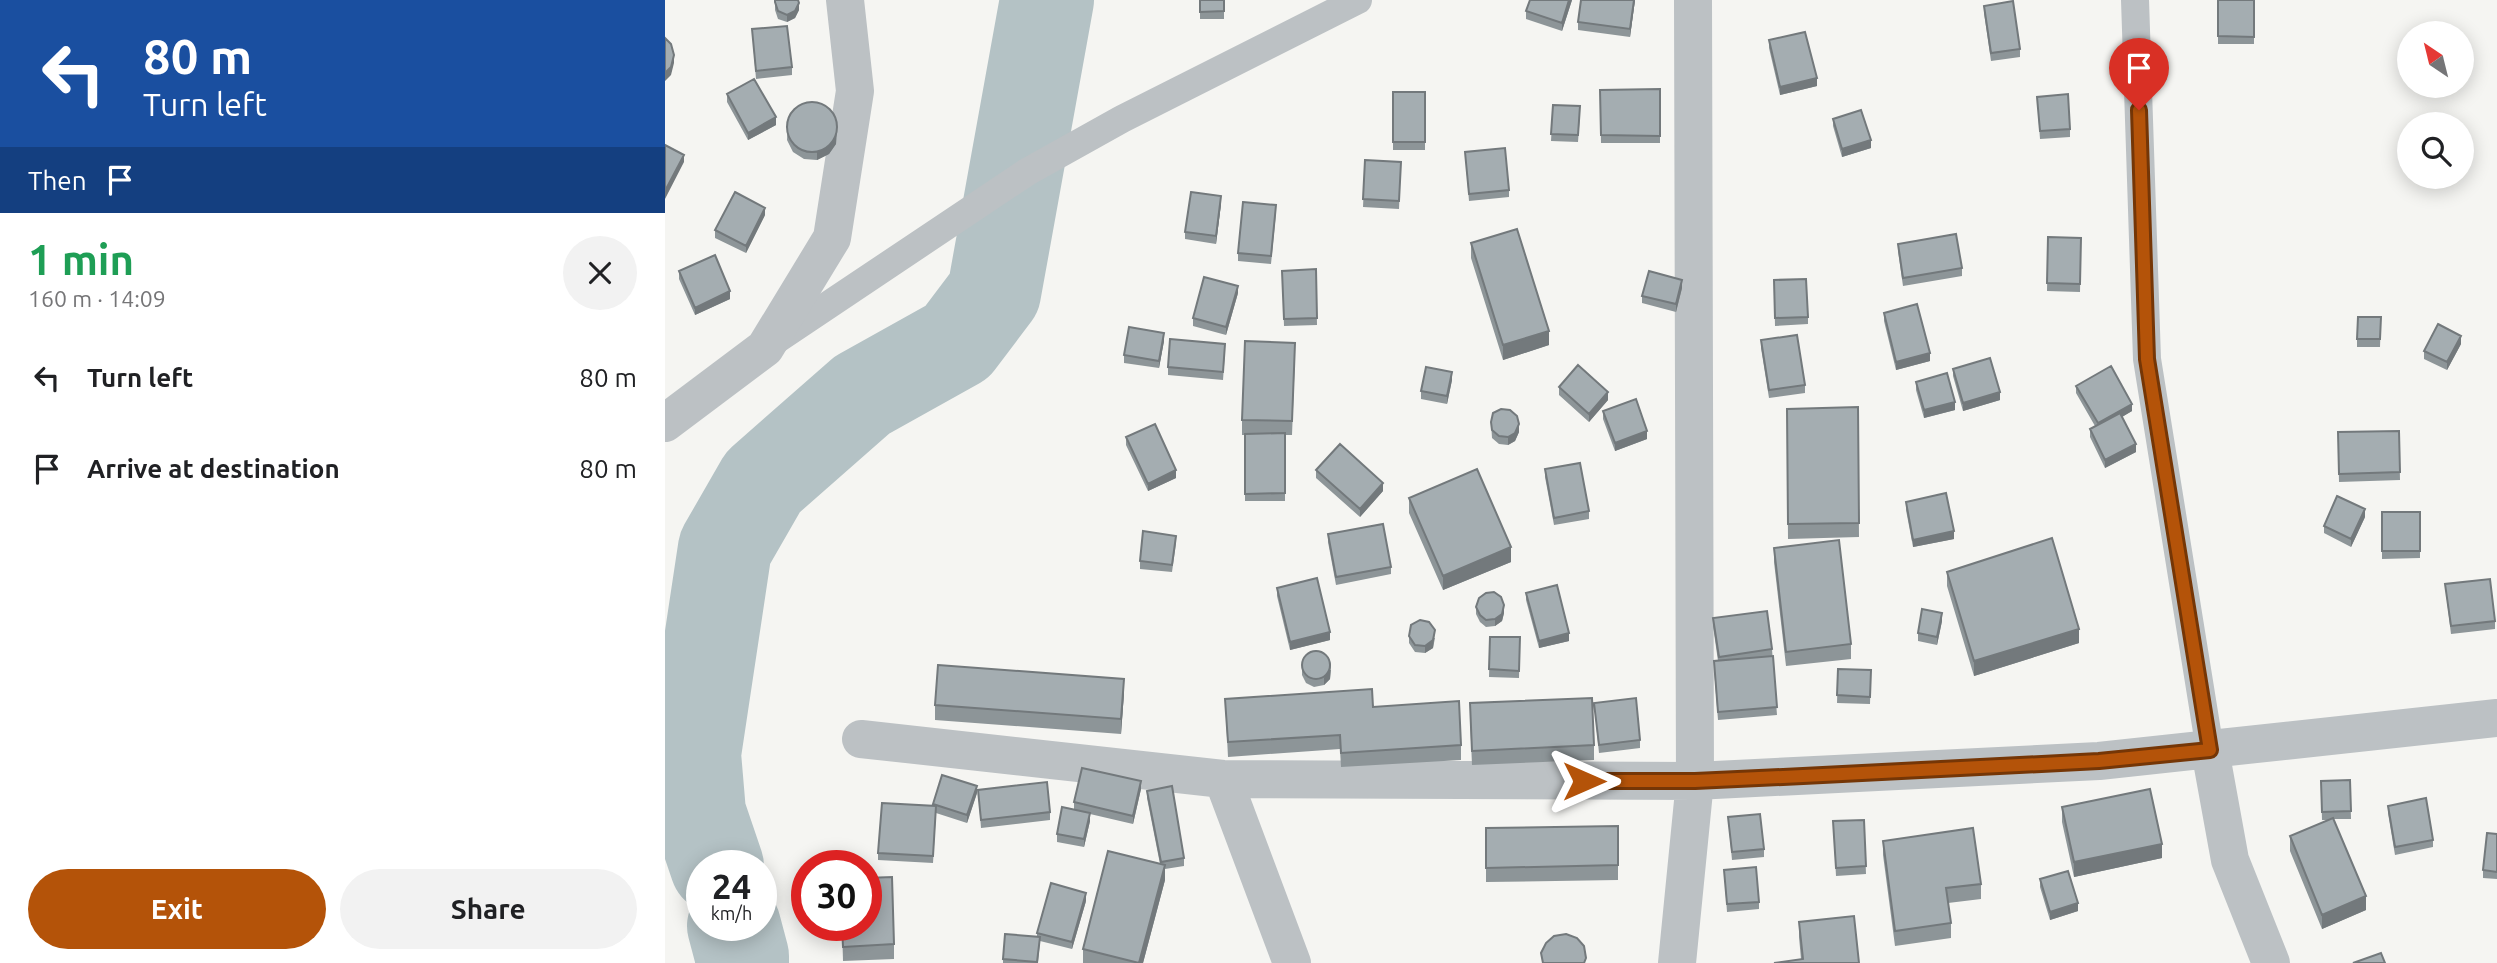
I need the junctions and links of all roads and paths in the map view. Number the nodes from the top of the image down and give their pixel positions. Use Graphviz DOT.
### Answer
graph roads {
  1 [pos="845,0"];
  2 [pos="1358,0"];
  3 [pos="1693,0"];
  4 [pos="2135,0"];
  5 [pos="765,348"];
  6 [pos="665,423"];
  7 [pos="2497,719"];
  8 [pos="861,738"];
  9 [pos="2210,750"];
  10 [pos="1223,779"];
  11 [pos="1695,781"];
  12 [pos="1292,963"];
  13 [pos="1677,963"];
  14 [pos="2271,963"];
  1 -- 5 [label="street"];
  2 -- 5 [label="lane"];
  3 -- 11 [label="street"];
  4 -- 9 [label="lane"];
  5 -- 6 [label="street"];
  7 -- 9 [label="street"];
  8 -- 10 [label="street"];
  9 -- 11 [label="street"];
  9 -- 14 [label="street"];
  10 -- 11 [label="street"];
  10 -- 12 [label="street"];
  11 -- 13 [label="street"];
}
